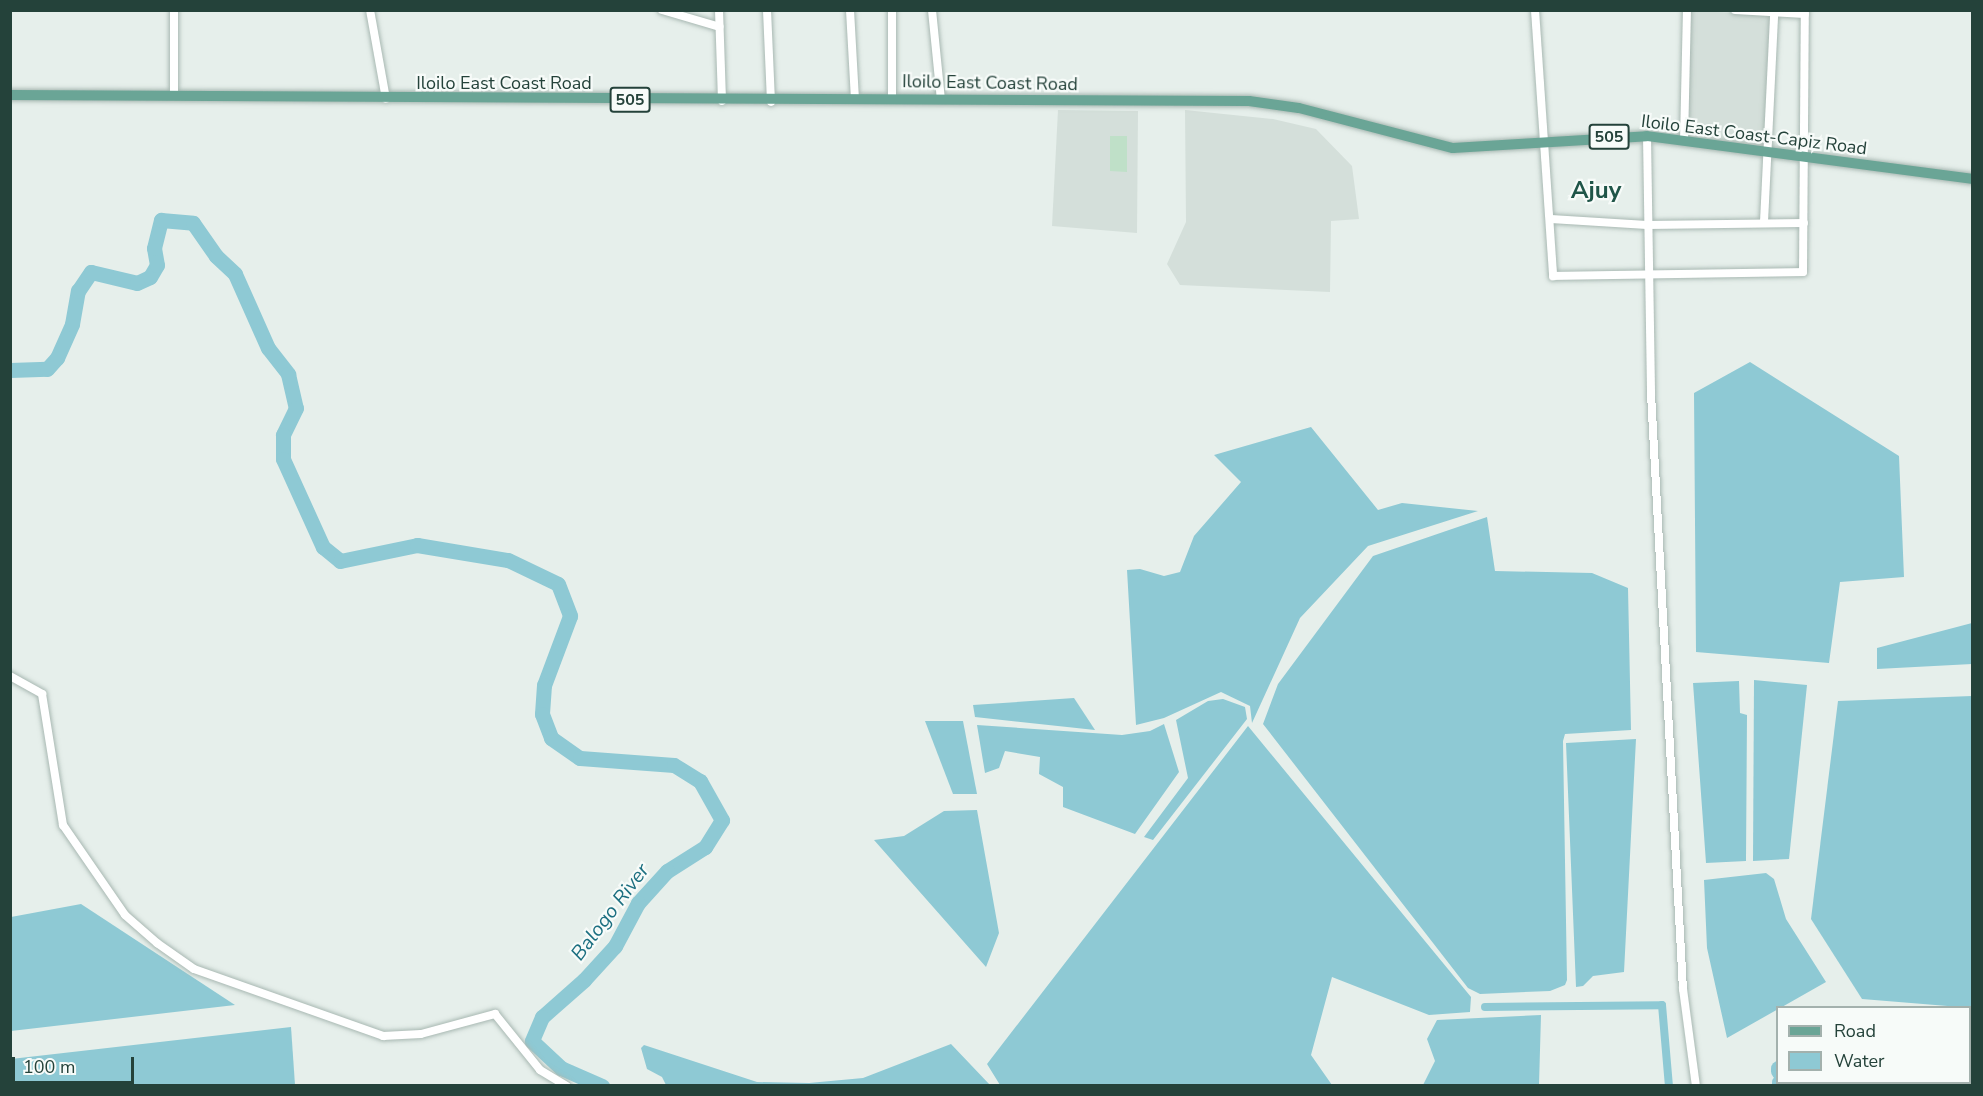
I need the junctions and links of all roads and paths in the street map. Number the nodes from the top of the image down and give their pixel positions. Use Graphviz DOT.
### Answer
graph roads {
  1 [pos="174,10"];
  2 [pos="370,10"];
  3 [pos="662,10"];
  4 [pos="719,10"];
  5 [pos="767,10"];
  6 [pos="850,10"];
  7 [pos="892,10"];
  8 [pos="932,10"];
  9 [pos="1535,10"];
  10 [pos="1687,10"];
  11 [pos="1735,10"];
  12 [pos="1805,12"];
  13 [pos="1774,14"];
  14 [pos="720,27"];
  15 [pos="174,95"];
  16 [pos="10,96"];
  17 [pos="892,98"];
  18 [pos="386,99"];
  19 [pos="855,100"];
  20 [pos="941,100"];
  21 [pos="722,101"];
  22 [pos="1248,101"];
  23 [pos="771,102"];
  24 [pos="1647,136"];
  25 [pos="1545,140"];
  26 [pos="1684,141"];
  27 [pos="1769,150"];
  28 [pos="1805,156"];
  29 [pos="1972,179"];
  30 [pos="1551,219"];
  31 [pos="1764,222"];
  32 [pos="1804,223"];
  33 [pos="1647,225"];
  34 [pos="1648,273"];
  35 [pos="10,676"];
  36 [pos="567,1086"];
  37 [pos="1696,1086"];
  1 -- 15 [label="street"];
  2 -- 18 [label="street"];
  3 -- 14 [label="street"];
  4 -- 14 [label="street"];
  5 -- 23 [label="street"];
  6 -- 19 [label="street"];
  7 -- 17 [label="street"];
  8 -- 20 [label="street"];
  9 -- 25 [label="street"];
  10 -- 26 [label="street"];
  11 -- 13 [label="street"];
  12 -- 13 [label="street"];
  12 -- 28 [label="street"];
  13 -- 27 [label="street"];
  14 -- 21 [label="street"];
  15 -- 16 [label="main road, Iloilo East Coast Road / 505"];
  15 -- 18 [label="main road, Iloilo East Coast Road / 505"];
  17 -- 19 [label="main road, Iloilo East Coast Road / 505"];
  17 -- 20 [label="main road, Iloilo East Coast Road / 505"];
  18 -- 21 [label="main road, Iloilo East Coast Road / 505"];
  19 -- 23 [label="main road, Iloilo East Coast Road / 505"];
  20 -- 22 [label="main road, Iloilo East Coast Road / 505"];
  21 -- 23 [label="main road, Iloilo East Coast Road / 505"];
  22 -- 25 [label="main road, Iloilo East Coast-Capiz Road / 505"];
  24 -- 25 [label="main road, Iloilo East Coast-Capiz Road / 505"];
  24 -- 26 [label="main road, Iloilo East Coast-Capiz Road / 505"];
  24 -- 33 [label="street"];
  25 -- 30 [label="street"];
  26 -- 27 [label="main road, Iloilo East Coast-Capiz Road / 505"];
  27 -- 28 [label="main road, Iloilo East Coast-Capiz Road / 505"];
  27 -- 31 [label="street"];
  28 -- 29 [label="main road, Iloilo East Coast-Capiz Road / 505"];
  28 -- 32 [label="street"];
  30 -- 33 [label="street"];
  30 -- 34 [label="street"];
  31 -- 32 [label="street"];
  31 -- 33 [label="street"];
  32 -- 34 [label="street"];
  33 -- 34 [label="street"];
  34 -- 37 [label="street"];
  35 -- 36 [label="street"];
}
